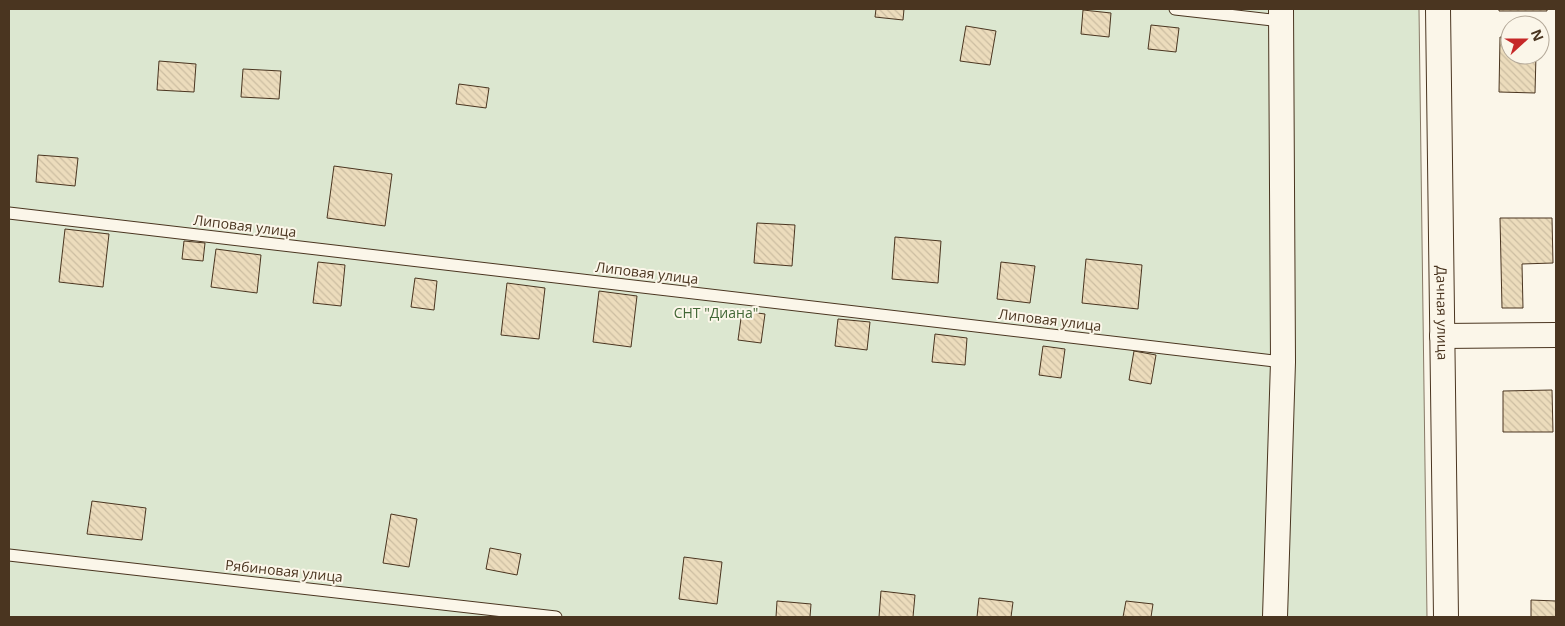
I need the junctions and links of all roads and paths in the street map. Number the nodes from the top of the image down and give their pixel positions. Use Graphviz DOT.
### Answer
graph roads {
  1 [pos="1175,9"];
  2 [pos="1438,9"];
  3 [pos="1281,15"];
  4 [pos="9,213"];
  5 [pos="1556,335"];
  6 [pos="1442,336"];
  7 [pos="1283,362"];
  8 [pos="9,555"];
  9 [pos="556,617"];
  10 [pos="1275,617"];
  11 [pos="1446,617"];
  1 -- 3 [label="lane"];
  2 -- 6 [label="street, Дачная улица"];
  3 -- 7 [label="street"];
  4 -- 7 [label="lane, Липовая улица"];
  5 -- 6 [label="street"];
  6 -- 11 [label="street, Дачная улица"];
  7 -- 10 [label="street"];
  8 -- 9 [label="lane, Рябиновая улица"];
}
